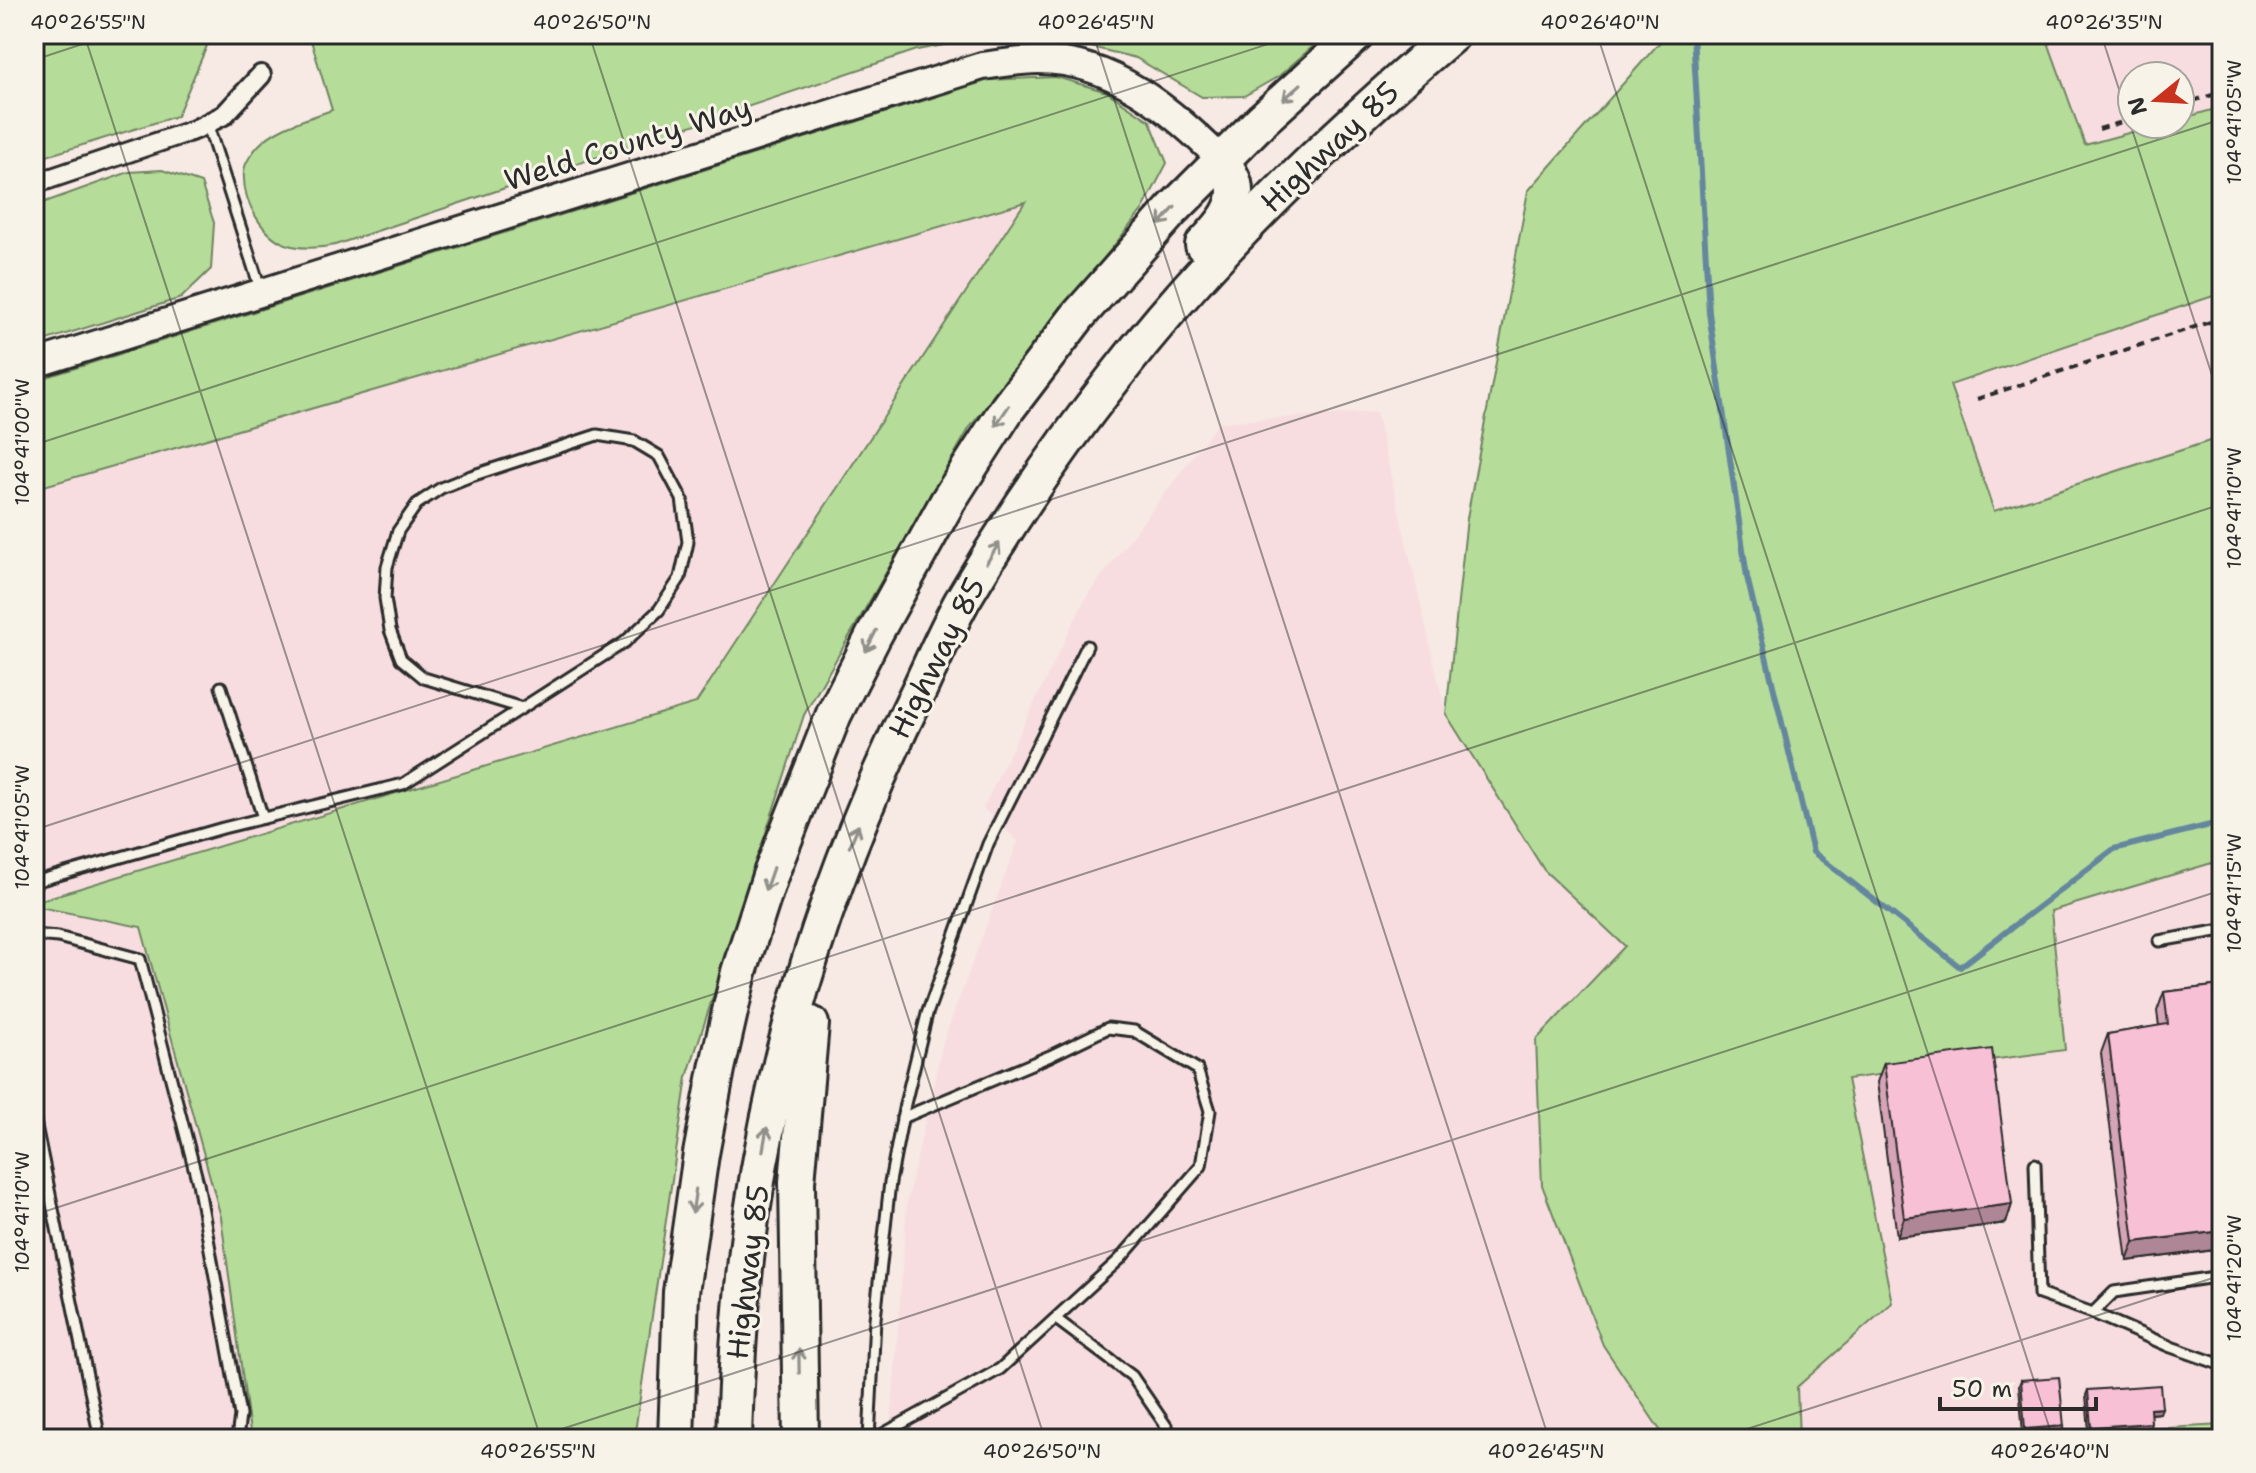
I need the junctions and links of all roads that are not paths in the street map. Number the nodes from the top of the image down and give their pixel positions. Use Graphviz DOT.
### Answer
graph roads {
  1 [pos="1357,34"];
  2 [pos="1453,34"];
  3 [pos="261,75"];
  4 [pos="207,123"];
  5 [pos="1222,160"];
  6 [pos="34,184"];
  7 [pos="261,291"];
  8 [pos="34,364"];
  9 [pos="1023,505"];
  10 [pos="1087,646"];
  11 [pos="221,687"];
  12 [pos="522,708"];
  13 [pos="263,818"];
  14 [pos="838,874"];
  15 [pos="34,882"];
  16 [pos="2222,930"];
  17 [pos="34,935"];
  18 [pos="2159,941"];
  19 [pos="34,1116"];
  20 [pos="902,1118"];
  21 [pos="2035,1164"];
  22 [pos="2222,1276"];
  23 [pos="681,1292"];
  24 [pos="2093,1313"];
  25 [pos="1056,1319"];
  26 [pos="2222,1365"];
  27 [pos="100,1439"];
  28 [pos="237,1439"];
  29 [pos="652,1439"];
  30 [pos="676,1439"];
  31 [pos="734,1439"];
  32 [pos="801,1439"];
  33 [pos="872,1439"];
  34 [pos="1175,1439"];
  1 -- 5 [label="highway, Highway 85, one-way"];
  2 -- 9 [label="highway, Highway 85"];
  3 -- 4 [label="street"];
  4 -- 6 [label="street"];
  4 -- 7 [label="lane"];
  5 -- 7 [label="street, Weld County Way"];
  5 -- 9 [label="highway"];
  5 -- 23 [label="highway, Highway 85, one-way"];
  7 -- 8 [label="street, Weld County Way"];
  14 -- 9 [label="highway, Highway 85, one-way"];
  10 -- 20 [label="lane"];
  11 -- 13 [label="lane"];
  12 -- 12 [label="lane"];
  12 -- 13 [label="lane"];
  13 -- 15 [label="lane"];
  31 -- 14 [label="highway, Highway 85, one-way"];
  32 -- 14 [label="highway, one-way"];
  16 -- 18 [label="lane"];
  17 -- 28 [label="lane"];
  19 -- 27 [label="lane"];
  20 -- 25 [label="lane"];
  20 -- 33 [label="lane"];
  21 -- 24 [label="lane"];
  22 -- 24 [label="lane"];
  23 -- 29 [label="highway"];
  23 -- 30 [label="highway, Highway 85"];
  24 -- 26 [label="lane"];
  25 -- 33 [label="lane"];
  25 -- 34 [label="lane"];
}
